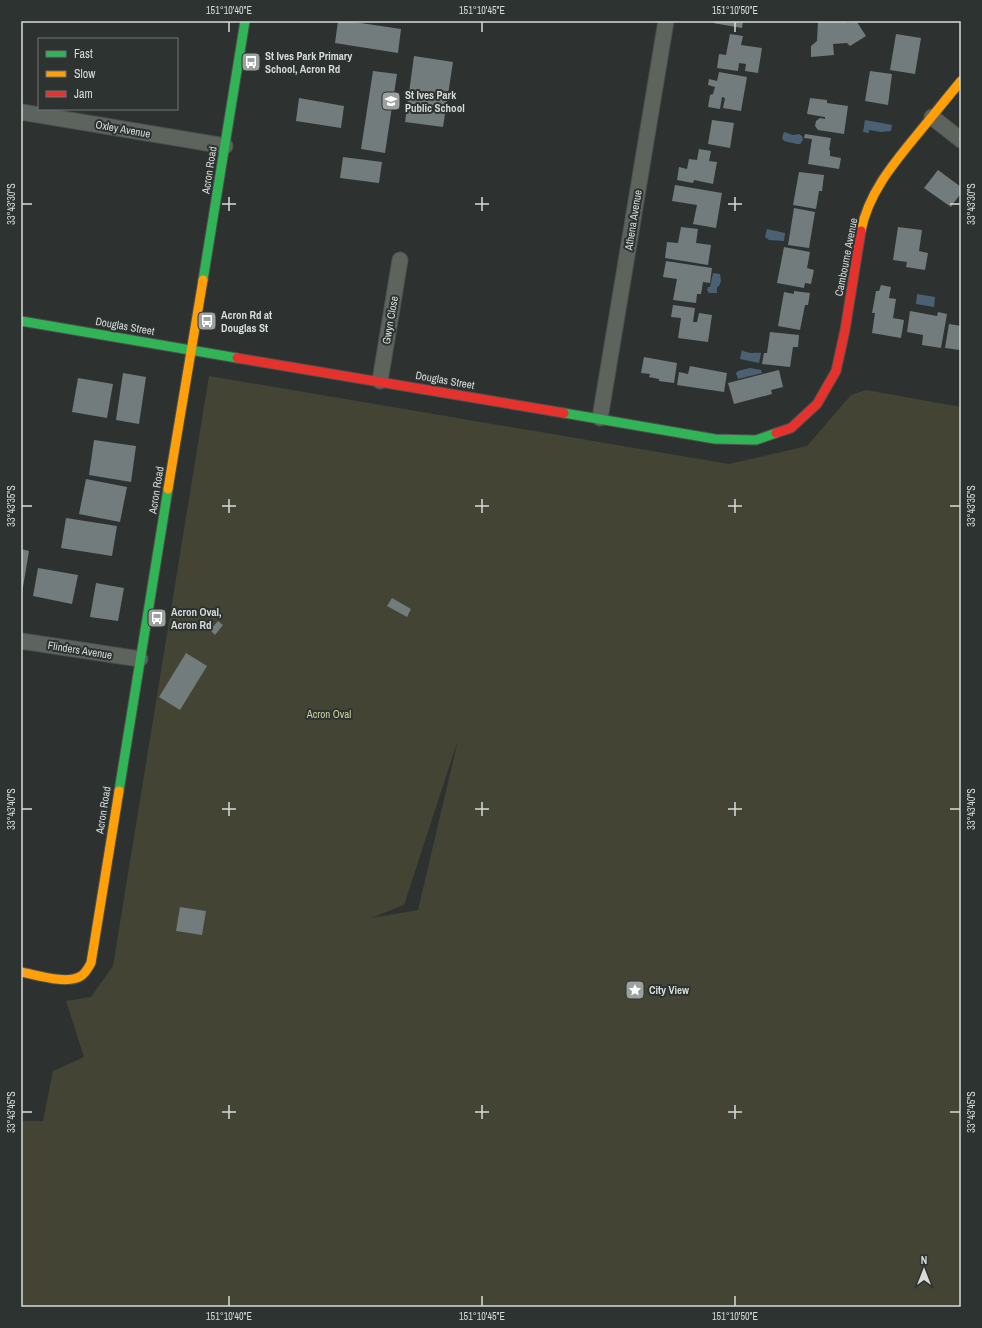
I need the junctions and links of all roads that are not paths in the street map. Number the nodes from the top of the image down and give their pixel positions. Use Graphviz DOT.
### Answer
graph roads {
  1 [pos="245,21"];
  2 [pos="666,21"];
  3 [pos="961,81"];
  4 [pos="21,112"];
  5 [pos="932,117"];
  6 [pos="961,140"];
  7 [pos="225,146"];
  8 [pos="400,260"];
  9 [pos="21,321"];
  10 [pos="192,350"];
  11 [pos="836,371"];
  12 [pos="380,381"];
  13 [pos="600,418"];
  14 [pos="21,641"];
  15 [pos="140,659"];
  16 [pos="21,972"];
  1 -- 7 [label="street, Acron Road"];
  2 -- 13 [label="street, Athena Avenue"];
  3 -- 5 [label="street, Cambourne Avenue"];
  4 -- 7 [label="street, Oxley Avenue"];
  5 -- 6 [label="street"];
  5 -- 11 [label="street, Cambourne Avenue"];
  7 -- 10 [label="street, Acron Road"];
  8 -- 12 [label="street, Gwyn Close"];
  9 -- 10 [label="street, Douglas Street"];
  10 -- 12 [label="street, Douglas Street"];
  10 -- 15 [label="street, Acron Road"];
  11 -- 13 [label="street, Douglas Street"];
  12 -- 13 [label="street, Douglas Street"];
  14 -- 15 [label="street, Flinders Avenue"];
  15 -- 16 [label="street, Acron Road"];
}
